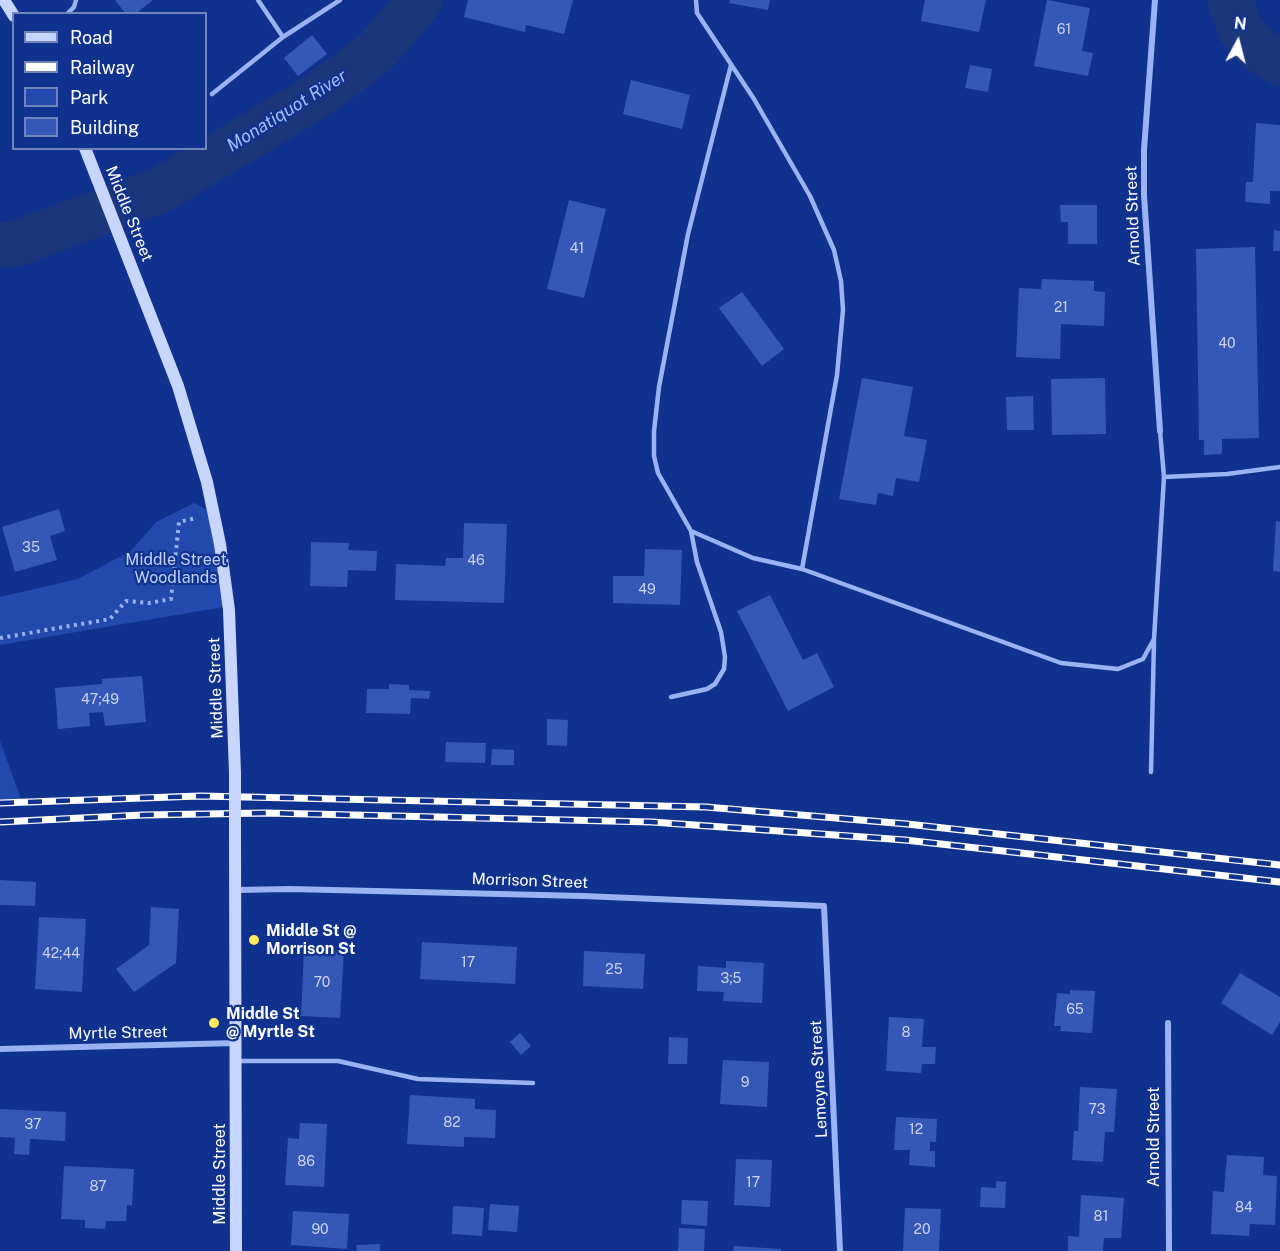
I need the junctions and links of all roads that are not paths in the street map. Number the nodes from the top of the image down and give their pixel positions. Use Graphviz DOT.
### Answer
graph roads {
  1 [pos="4,0"];
  2 [pos="258,0"];
  3 [pos="340,0"];
  4 [pos="696,0"];
  5 [pos="1155,0"];
  6 [pos="12,13"];
  7 [pos="283,37"];
  8 [pos="731,65"];
  9 [pos="212,94"];
  10 [pos="86,150"];
  11 [pos="1160,431"];
  12 [pos="1280,468"];
  13 [pos="1164,477"];
  14 [pos="691,531"];
  15 [pos="802,568"];
  16 [pos="1154,639"];
  17 [pos="671,697"];
  18 [pos="1151,772"];
  19 [pos="235,890"];
  20 [pos="824,906"];
  21 [pos="1168,1023"];
  22 [pos="236,1043"];
  23 [pos="0,1049"];
  24 [pos="236,1061"];
  25 [pos="533,1083"];
  26 [pos="237,1251"];
  27 [pos="840,1251"];
  28 [pos="1169,1251"];
  1 -- 6 [label="street"];
  2 -- 7 [label="lane"];
  3 -- 7 [label="lane"];
  4 -- 8 [label="lane"];
  5 -- 11 [label="street, Arnold Street"];
  7 -- 9 [label="lane"];
  8 -- 14 [label="lane"];
  8 -- 15 [label="lane"];
  10 -- 19 [label="street, Middle Street, bridge"];
  11 -- 13 [label="lane"];
  12 -- 13 [label="lane"];
  13 -- 16 [label="lane"];
  14 -- 15 [label="lane"];
  14 -- 17 [label="lane"];
  15 -- 16 [label="lane"];
  16 -- 18 [label="lane"];
  19 -- 20 [label="street, Morrison Street"];
  19 -- 22 [label="street, Middle Street"];
  20 -- 27 [label="street, Lemoyne Street"];
  21 -- 28 [label="street, Arnold Street"];
  22 -- 23 [label="street, Myrtle Street"];
  22 -- 24 [label="street, Middle Street"];
  24 -- 25 [label="lane"];
  24 -- 26 [label="street, Middle Street"];
}
